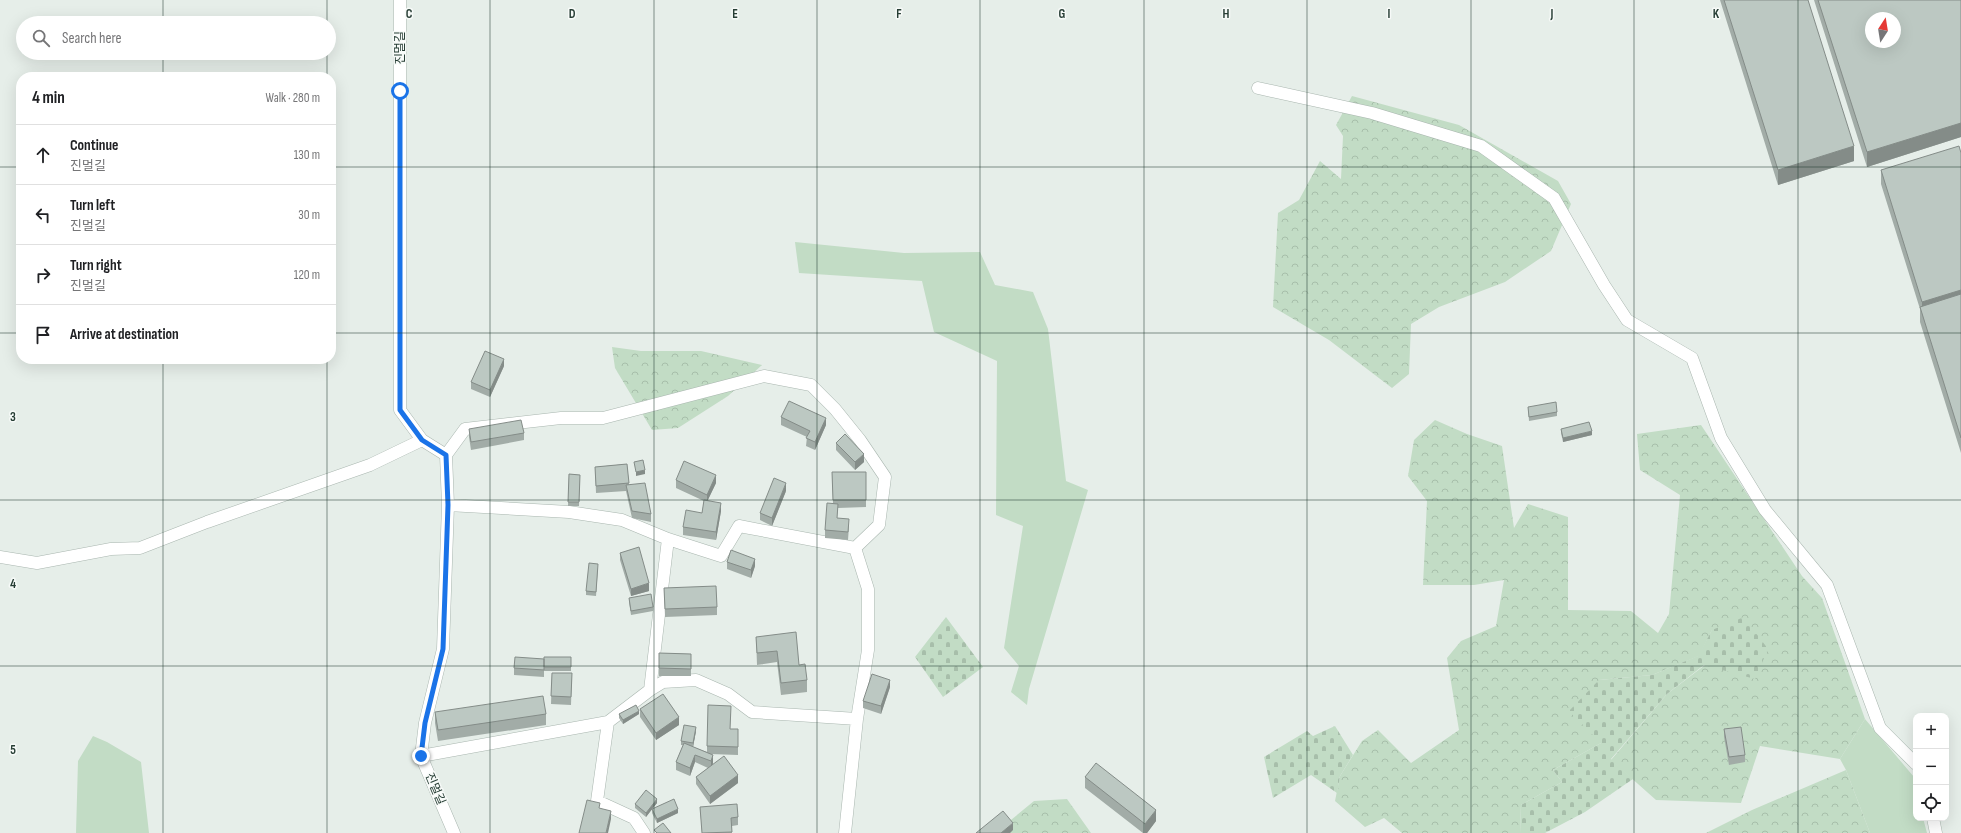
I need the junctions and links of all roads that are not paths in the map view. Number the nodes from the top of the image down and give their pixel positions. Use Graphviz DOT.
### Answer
graph roads {
  1 [pos="400,0"];
  2 [pos="1258,88"];
  3 [pos="422,440"];
  4 [pos="446,455"];
  5 [pos="448,505"];
  6 [pos="668,539"];
  7 [pos="855,548"];
  8 [pos="0,558"];
  9 [pos="650,690"];
  10 [pos="857,719"];
  11 [pos="608,722"];
  12 [pos="421,756"];
  13 [pos="1913,761"];
  14 [pos="1934,821"];
  15 [pos="454,833"];
  16 [pos="644,833"];
  17 [pos="845,833"];
  18 [pos="1936,833"];
  1 -- 3 [label="street, 진멀길"];
  2 -- 13 [label="street"];
  3 -- 4 [label="street, 진멀길"];
  3 -- 8 [label="street"];
  4 -- 5 [label="street"];
  4 -- 7 [label="street"];
  5 -- 6 [label="street"];
  5 -- 12 [label="street"];
  6 -- 7 [label="street"];
  6 -- 9 [label="street"];
  7 -- 10 [label="street"];
  9 -- 10 [label="street"];
  9 -- 11 [label="street"];
  10 -- 17 [label="street"];
  11 -- 12 [label="street"];
  11 -- 16 [label="street"];
  12 -- 15 [label="street, 진멀길"];
  14 -- 18 [label="street"];
}
